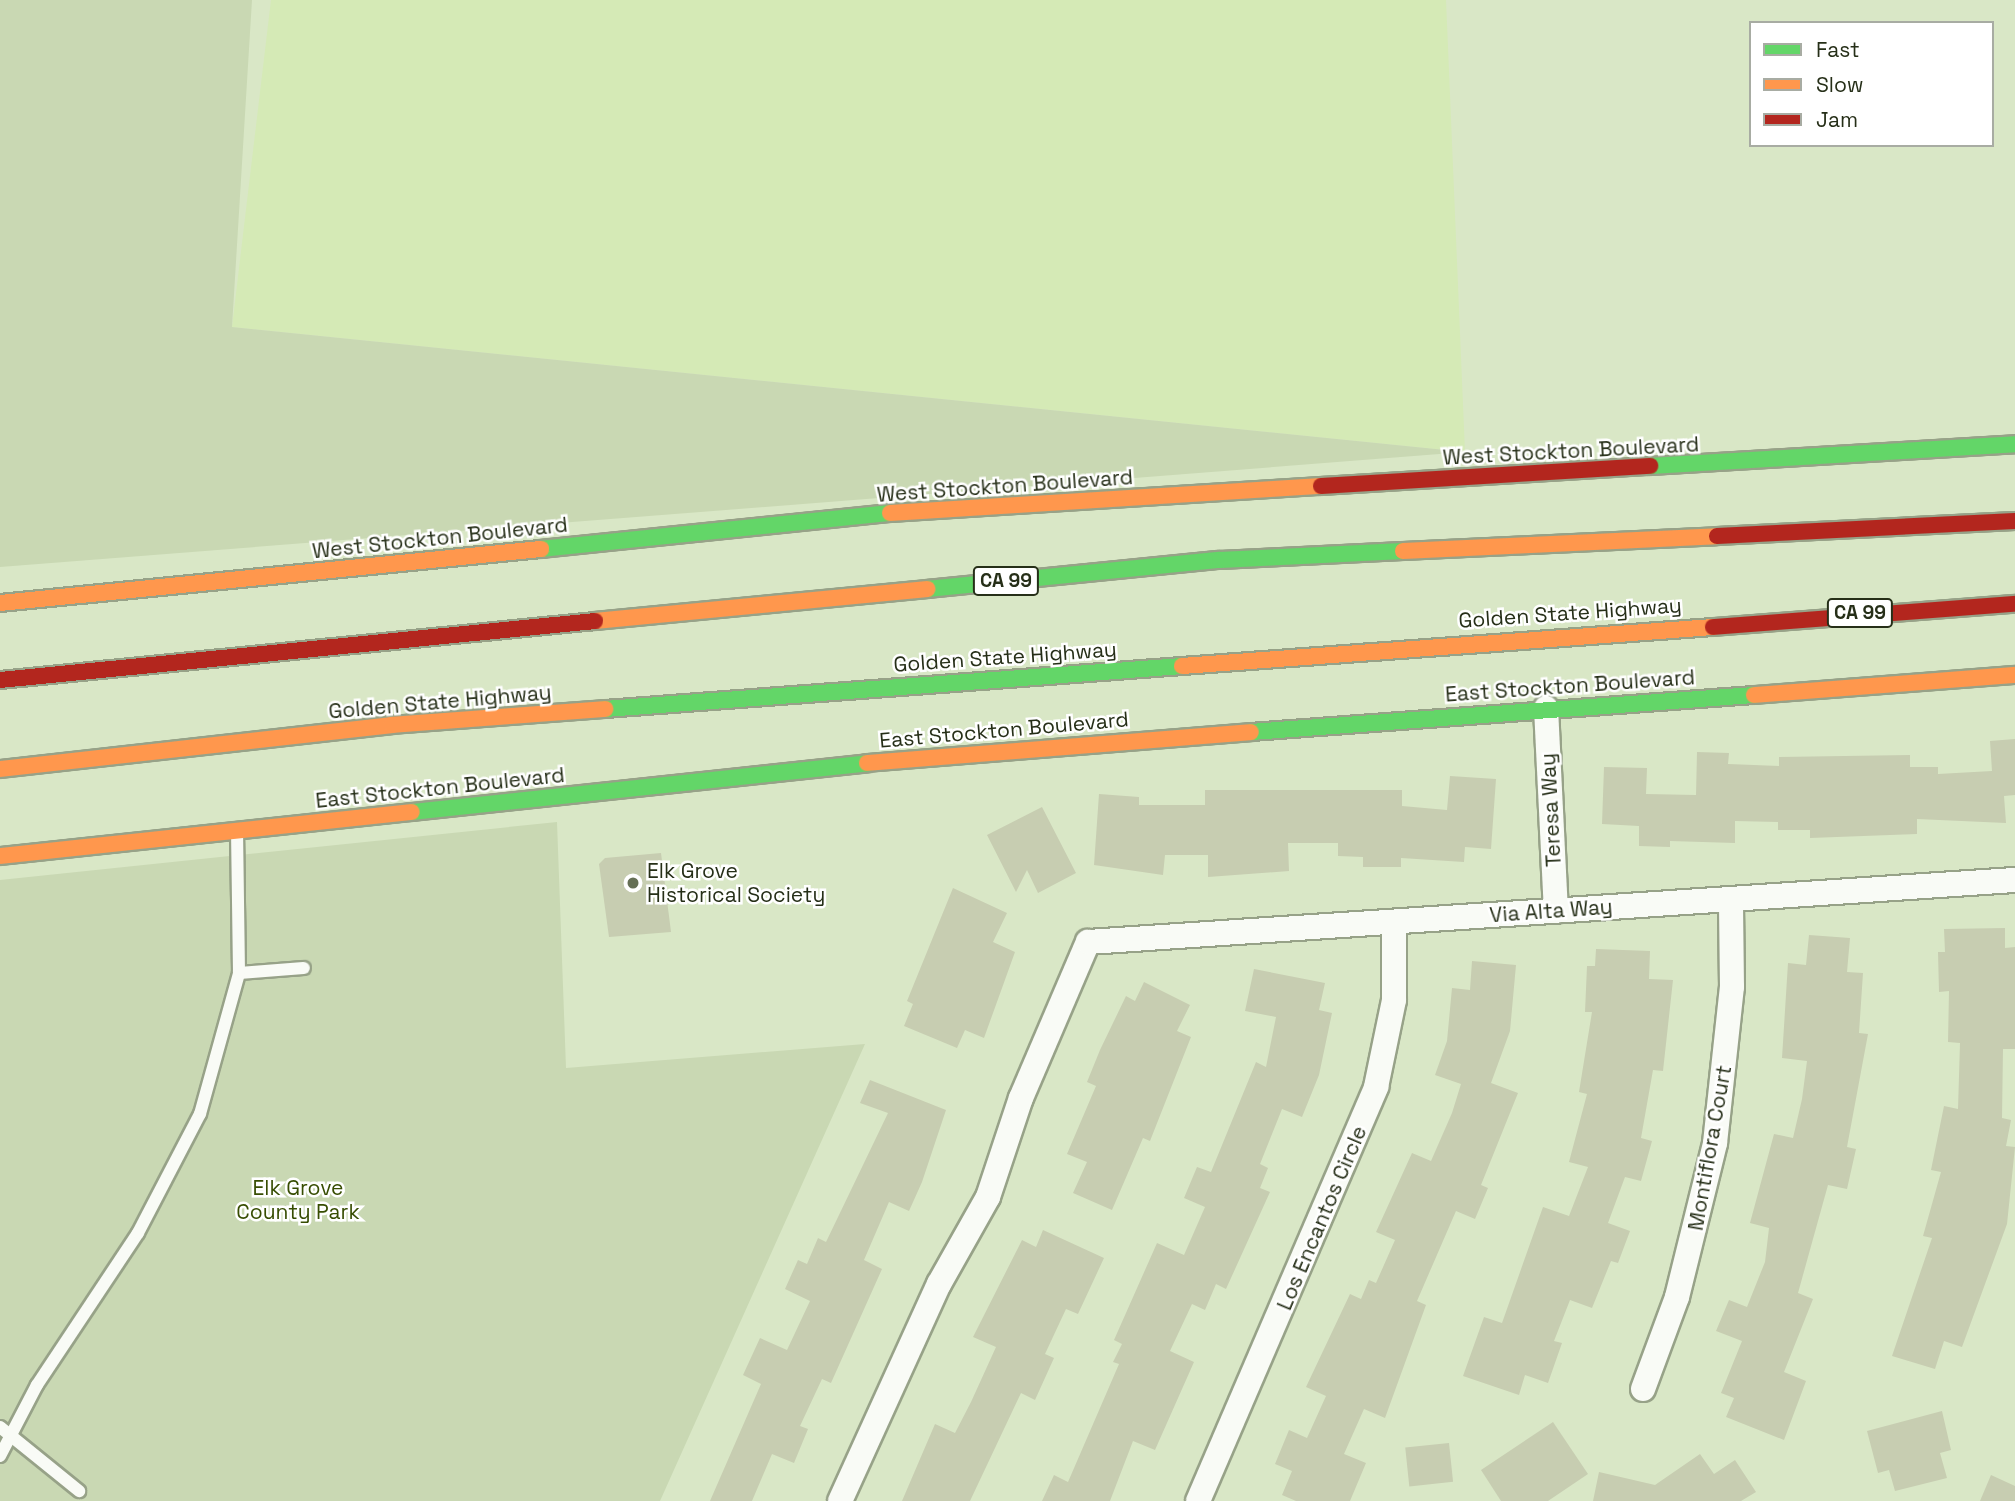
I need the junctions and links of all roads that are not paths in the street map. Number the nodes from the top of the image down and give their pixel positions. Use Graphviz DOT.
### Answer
graph roads {
  1 [pos="2015,444"];
  2 [pos="2015,521"];
  3 [pos="0,603"];
  4 [pos="2015,604"];
  5 [pos="2015,675"];
  6 [pos="0,680"];
  7 [pos="1546,708"];
  8 [pos="0,769"];
  9 [pos="237,832"];
  10 [pos="0,856"];
  11 [pos="2015,880"];
  12 [pos="1731,899"];
  13 [pos="1556,911"];
  14 [pos="1394,922"];
  15 [pos="304,968"];
  16 [pos="239,973"];
  17 [pos="1643,1389"];
  18 [pos="0,1427"];
  19 [pos="11,1435"];
  20 [pos="0,1456"];
  21 [pos="79,1491"];
  22 [pos="840,1501"];
  23 [pos="1198,1501"];
  1 -- 3 [label="main road, West Stockton Boulevard"];
  2 -- 6 [label="main road, CA 99"];
  4 -- 8 [label="main road, Golden State Highway / CA 99"];
  5 -- 7 [label="main road, East Stockton Boulevard"];
  7 -- 9 [label="main road, East Stockton Boulevard"];
  7 -- 13 [label="street, Teresa Way"];
  9 -- 10 [label="main road, East Stockton Boulevard"];
  9 -- 16 [label="lane"];
  11 -- 12 [label="street, Via Alta Way"];
  12 -- 13 [label="street, Via Alta Way"];
  12 -- 17 [label="street, Montiflora Court"];
  13 -- 14 [label="street, Via Alta Way"];
  14 -- 22 [label="street, Via Alta Way"];
  14 -- 23 [label="street, Los Encantos Circle"];
  15 -- 16 [label="lane"];
  16 -- 19 [label="lane"];
  18 -- 19 [label="lane"];
  19 -- 20 [label="lane"];
  19 -- 21 [label="lane"];
}
